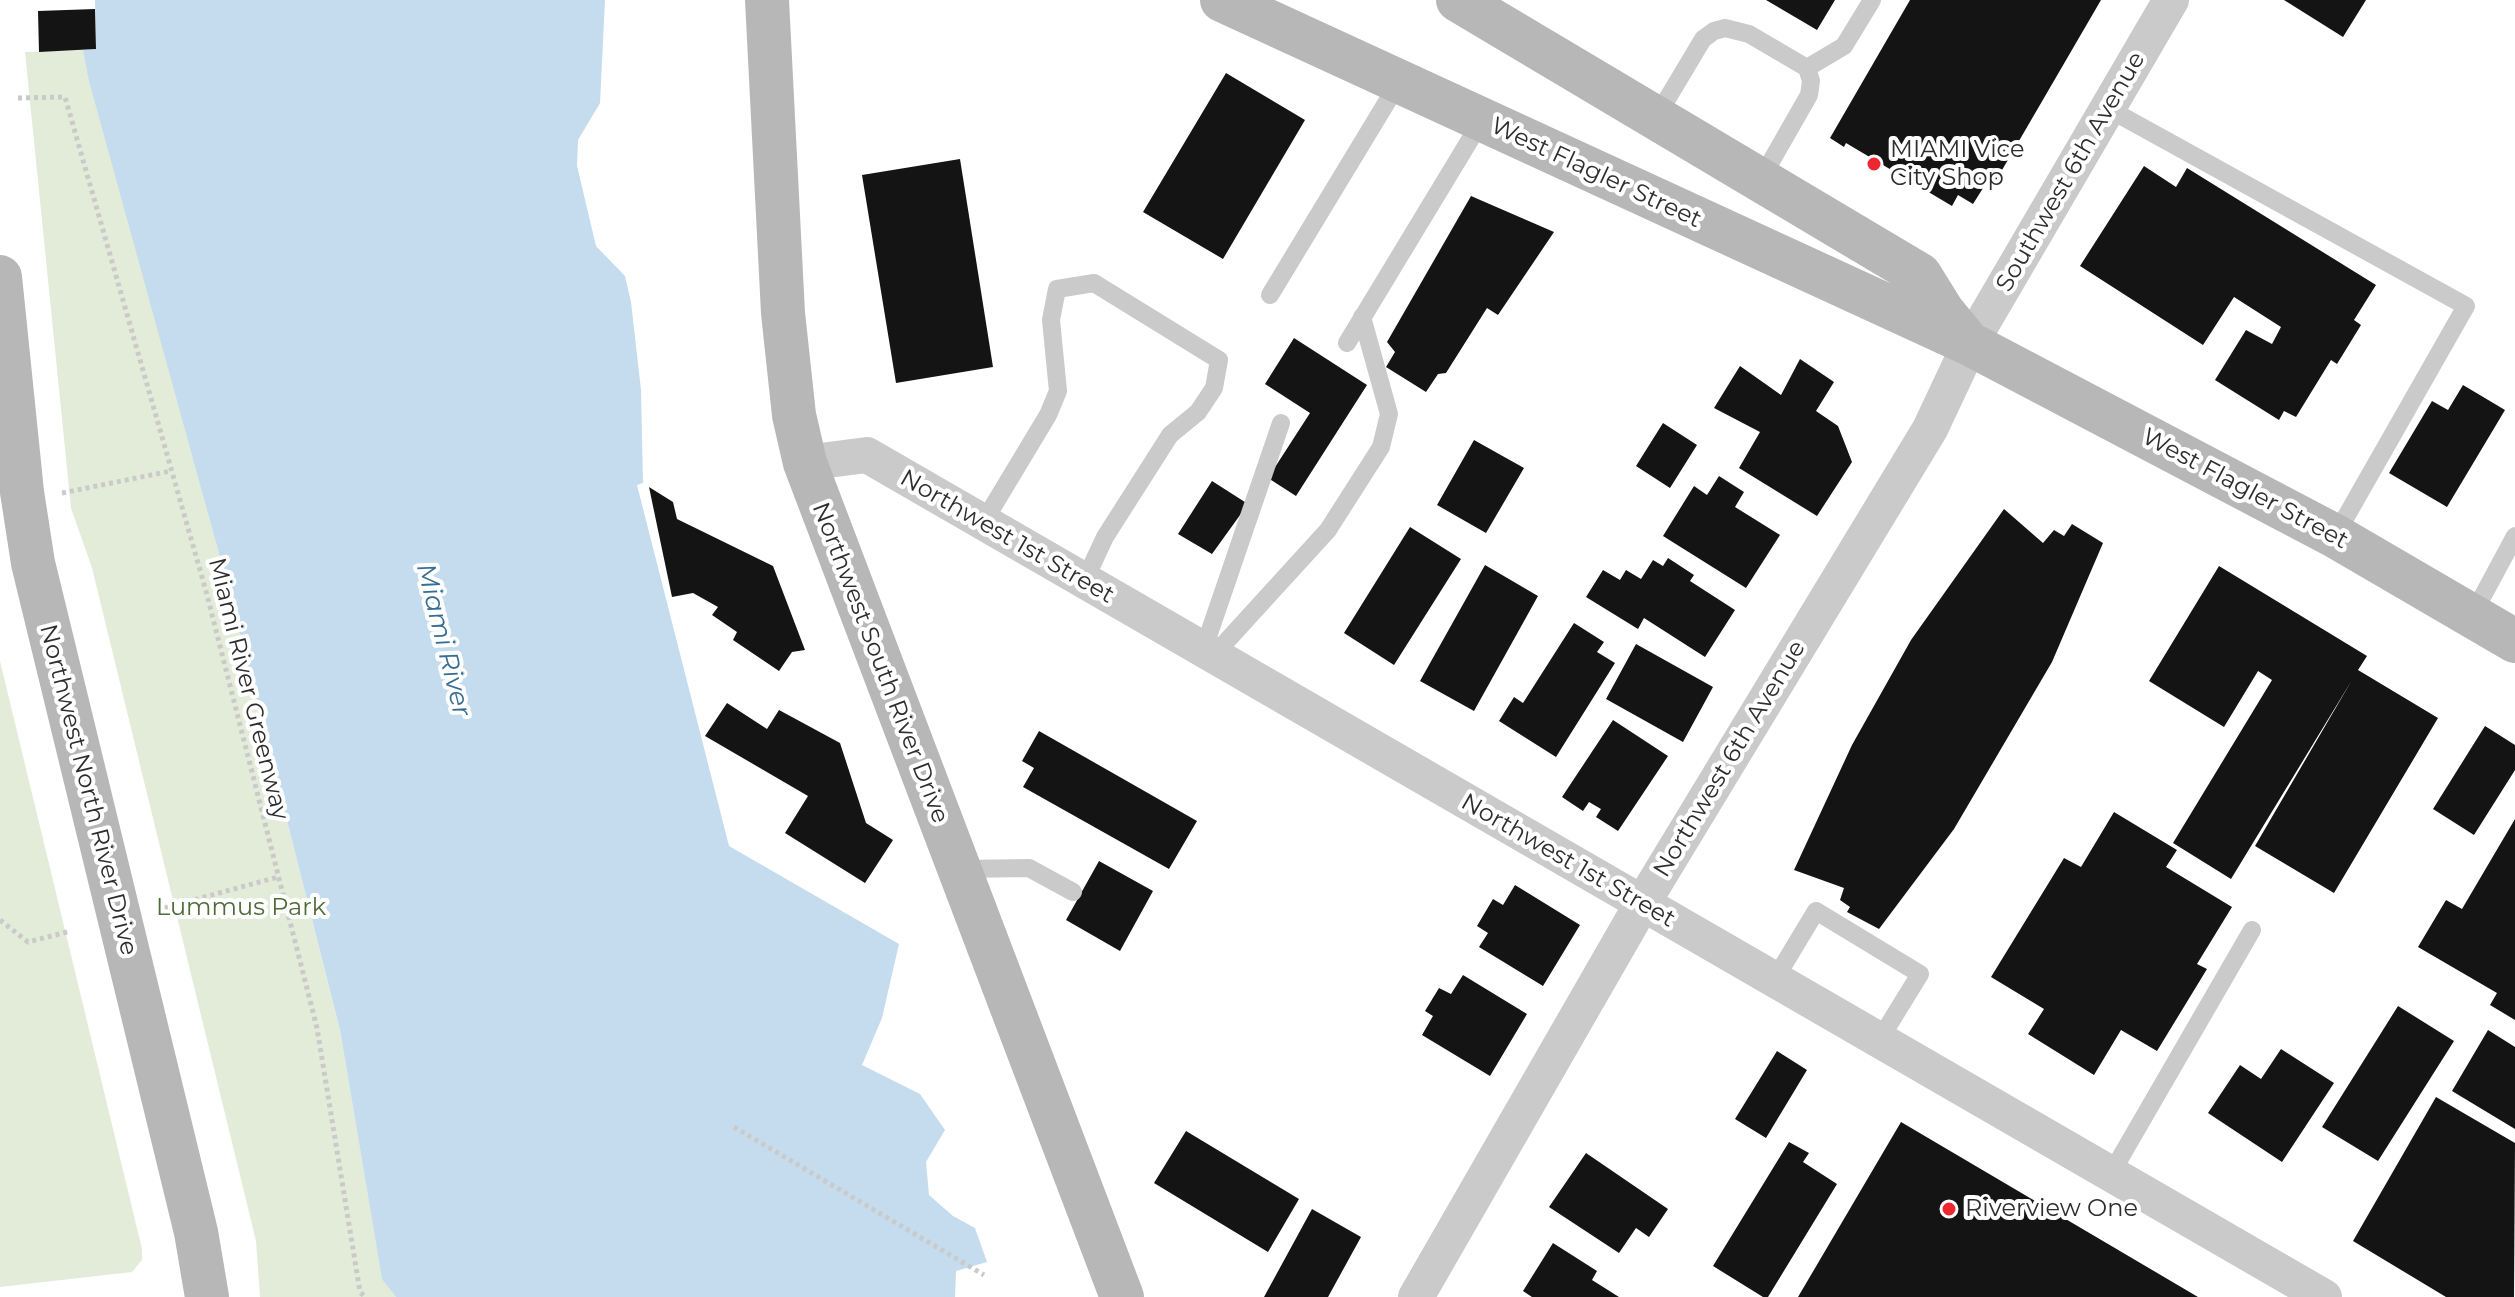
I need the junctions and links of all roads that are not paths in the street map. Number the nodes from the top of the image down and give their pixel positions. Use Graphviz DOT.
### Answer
graph roads {
  1 [pos="767,0"];
  2 [pos="1222,0"];
  3 [pos="1458,0"];
  4 [pos="1872,0"];
  5 [pos="2171,0"];
  6 [pos="1807,68"];
  7 [pos="1399,82"];
  8 [pos="2109,109"];
  9 [pos="1657,116"];
  10 [pos="1482,120"];
  11 [pos="1761,179"];
  12 [pos="0,277"];
  13 [pos="1270,295"];
  14 [pos="1362,317"];
  15 [pos="1347,343"];
  16 [pos="1970,344"];
  17 [pos="1281,423"];
  18 [pos="805,463"];
  19 [pos="27,493"];
  20 [pos="983,523"];
  21 [pos="2335,536"];
  22 [pos="2515,536"];
  23 [pos="1084,582"];
  24 [pos="2472,616"];
  25 [pos="2515,641"];
  26 [pos="1208,654"];
  27 [pos="959,869"];
  28 [pos="1073,892"];
  29 [pos="1642,904"];
  30 [pos="2252,930"];
  31 [pos="1775,979"];
  32 [pos="1880,1039"];
  33 [pos="2112,1172"];
  34 [pos="207,1297"];
  35 [pos="1122,1297"];
  36 [pos="1416,1297"];
  37 [pos="2324,1297"];
  1 -- 18 [label="street, Northwest South River Drive"];
  2 -- 7 [label="street, West Flagler Street"];
  3 -- 9 [label="street, West Flagler Street"];
  4 -- 6 [label="lane"];
  5 -- 8 [label="street, Southwest 6th Avenue"];
  6 -- 9 [label="lane"];
  6 -- 11 [label="lane"];
  7 -- 10 [label="street, West Flagler Street"];
  7 -- 13 [label="lane"];
  8 -- 16 [label="street, Southwest 6th Avenue"];
  8 -- 21 [label="lane"];
  9 -- 11 [label="street, West Flagler Street"];
  10 -- 14 [label="lane"];
  10 -- 16 [label="street, West Flagler Street"];
  11 -- 16 [label="street, West Flagler Street"];
  12 -- 19 [label="street, Northwest North River Drive"];
  14 -- 15 [label="lane"];
  14 -- 26 [label="lane"];
  16 -- 21 [label="street, West Flagler Street"];
  16 -- 29 [label="street, Northwest 6th Avenue"];
  17 -- 26 [label="lane"];
  18 -- 20 [label="street, Northwest 1st Street"];
  18 -- 27 [label="street, Northwest South River Drive"];
  19 -- 34 [label="street, Northwest North River Drive"];
  20 -- 23 [label="street, Northwest 1st Street"];
  20 -- 23 [label="lane"];
  21 -- 24 [label="street, West Flagler Street"];
  22 -- 24 [label="lane"];
  23 -- 26 [label="street, Northwest 1st Street"];
  24 -- 25 [label="street, West Flagler Street"];
  26 -- 29 [label="street, Northwest 1st Street"];
  27 -- 28 [label="lane"];
  27 -- 35 [label="street, Northwest South River Drive"];
  29 -- 31 [label="street, Northwest 1st Street"];
  29 -- 36 [label="street, Northwest 6th Avenue"];
  30 -- 33 [label="lane"];
  31 -- 32 [label="street, Northwest 1st Street"];
  31 -- 32 [label="lane"];
  32 -- 33 [label="street, Northwest 1st Street"];
  33 -- 37 [label="street, Northwest 1st Street"];
}
